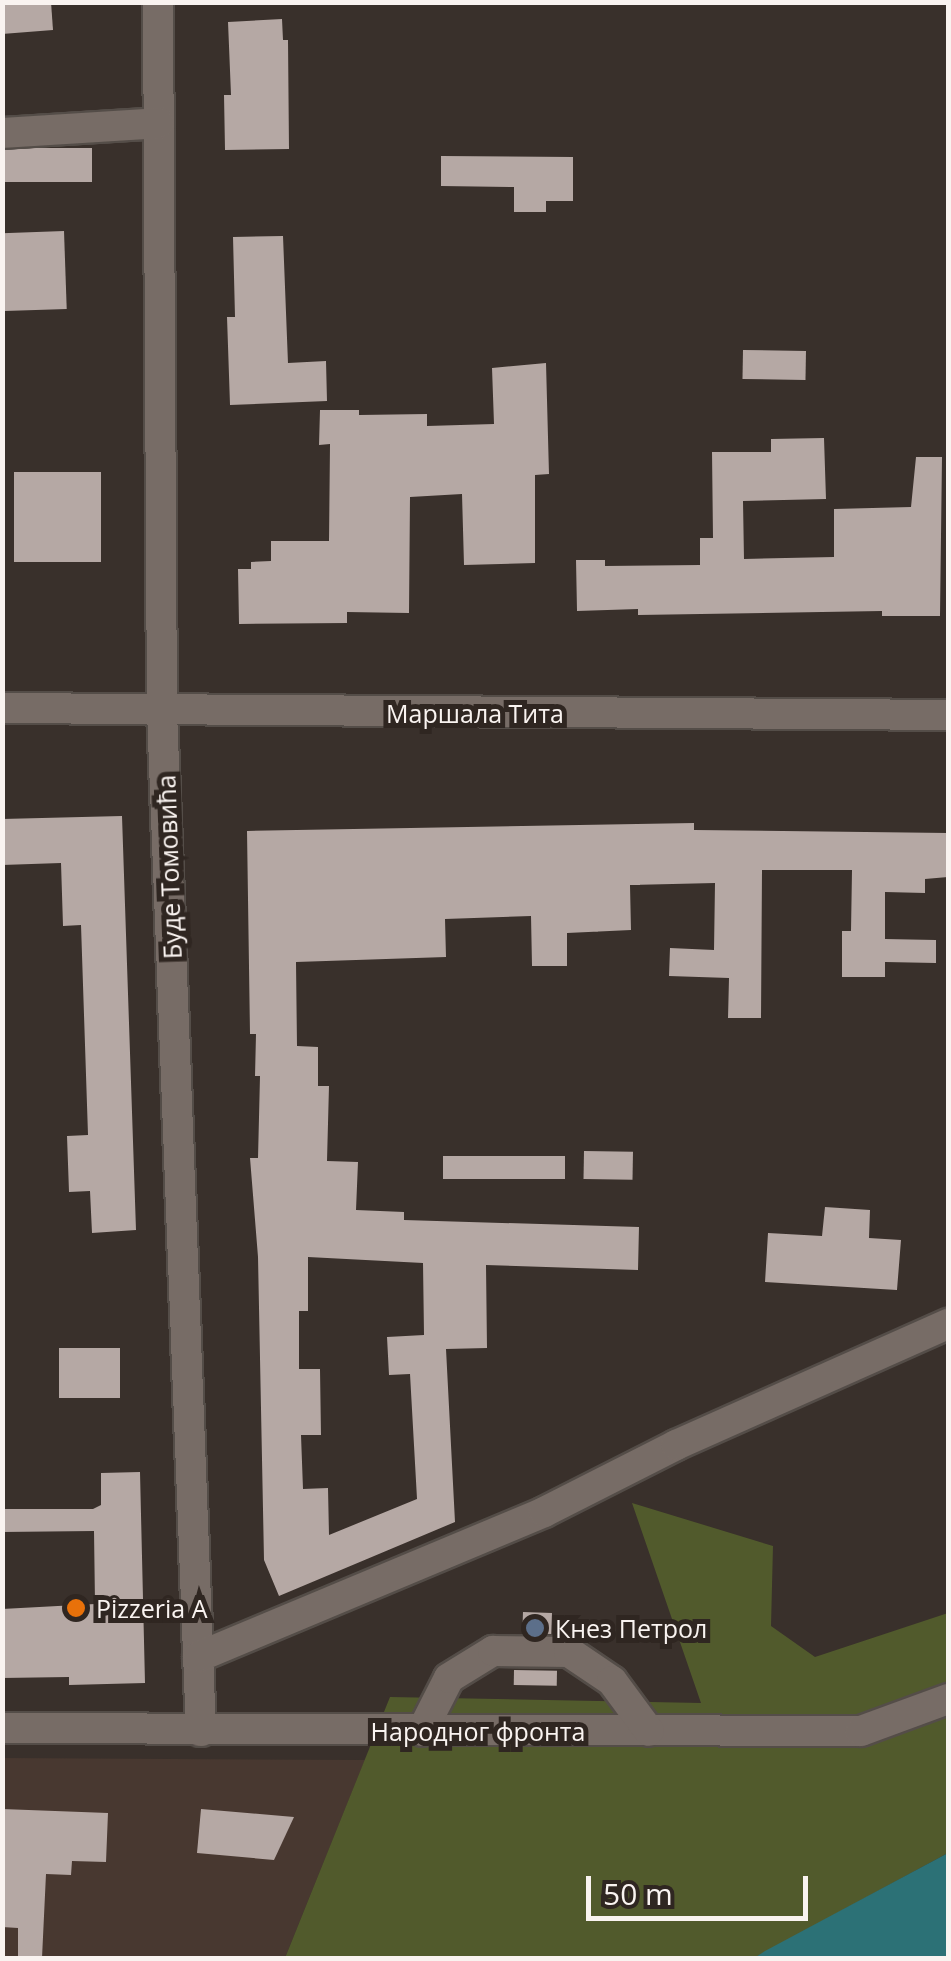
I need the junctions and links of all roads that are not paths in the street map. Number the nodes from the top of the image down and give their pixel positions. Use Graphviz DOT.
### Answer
graph roads {
  1 [pos="158,2"];
  2 [pos="160,122"];
  3 [pos="2,133"];
  4 [pos="2,708"];
  5 [pos="162,712"];
  6 [pos="948,715"];
  7 [pos="948,1324"];
  8 [pos="198,1656"];
  9 [pos="948,1699"];
  10 [pos="2,1728"];
  11 [pos="201,1731"];
  12 [pos="422,1731"];
  13 [pos="649,1731"];
  1 -- 2 [label="street, Буде Томовића"];
  2 -- 3 [label="street"];
  2 -- 5 [label="street, Буде Томовића"];
  4 -- 5 [label="street, Маршала Тита"];
  5 -- 6 [label="street, Маршала Тита"];
  5 -- 8 [label="street, Буде Томовића"];
  7 -- 8 [label="street"];
  8 -- 11 [label="street, Буде Томовића"];
  9 -- 13 [label="street, Народног фронта"];
  10 -- 11 [label="street, Народног фронта"];
  11 -- 12 [label="street, Народног фронта"];
  12 -- 13 [label="street, Народног фронта"];
  12 -- 13 [label="street"];
}
